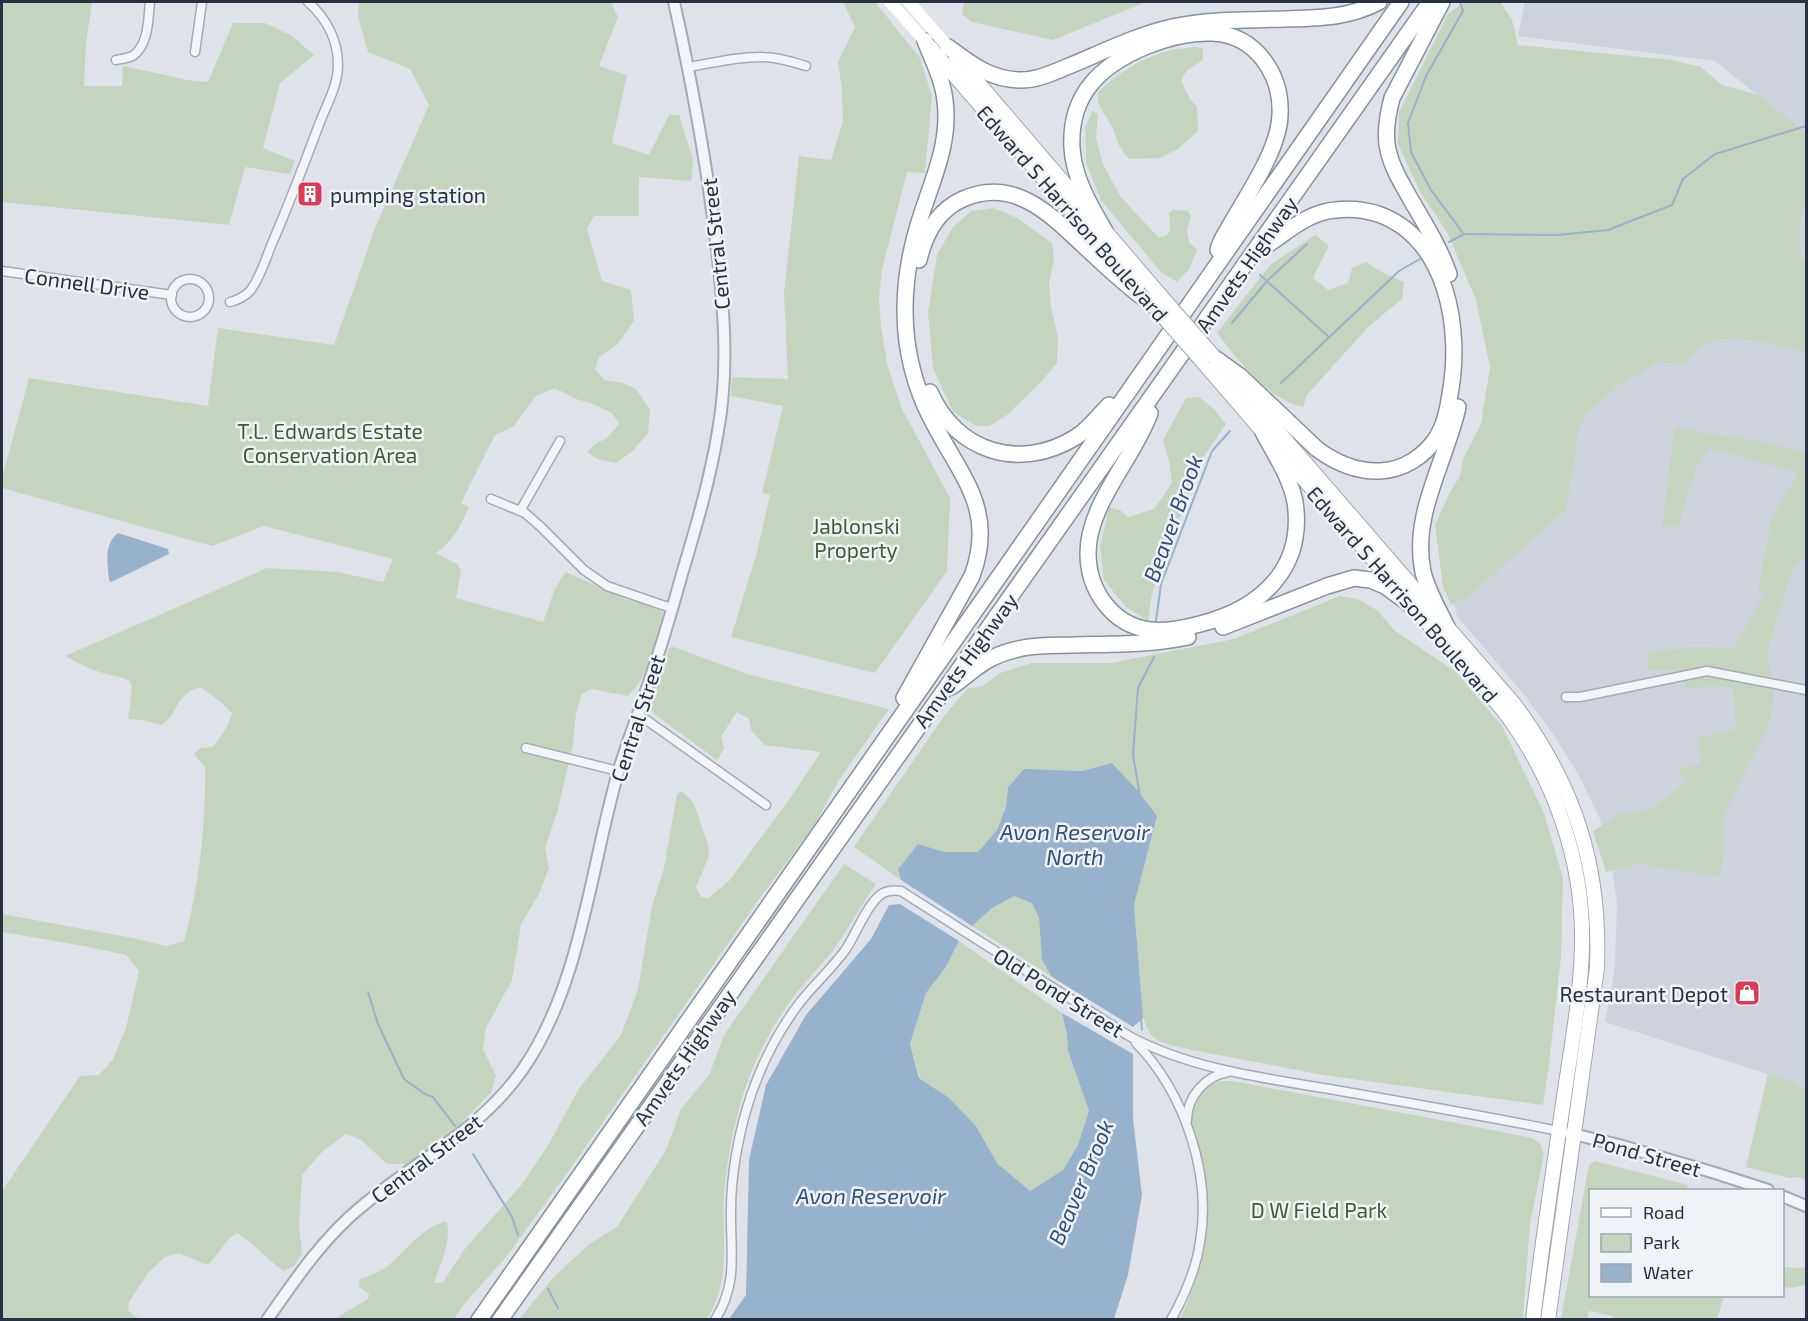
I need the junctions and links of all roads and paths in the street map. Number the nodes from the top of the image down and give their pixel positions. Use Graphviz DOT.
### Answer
graph roads {
  1 [pos="150,2"];
  2 [pos="202,2"];
  3 [pos="308,2"];
  4 [pos="674,2"];
  5 [pos="890,2"];
  6 [pos="909,2"];
  7 [pos="1379,2"];
  8 [pos="1401,2"];
  9 [pos="1430,2"];
  10 [pos="1442,2"];
  11 [pos="924,41"];
  12 [pos="948,47"];
  13 [pos="195,52"];
  14 [pos="116,60"];
  15 [pos="806,66"];
  16 [pos="688,67"];
  17 [pos="1105,231"];
  18 [pos="1254,254"];
  19 [pos="1214,269"];
  20 [pos="2,271"];
  21 [pos="172,295"];
  22 [pos="1156,300"];
  23 [pos="230,302"];
  24 [pos="1208,360"];
  25 [pos="1132,386"];
  26 [pos="1158,389"];
  27 [pos="1263,432"];
  28 [pos="560,441"];
  29 [pos="490,499"];
  30 [pos="520,511"];
  31 [pos="673,607"];
  32 [pos="1416,609"];
  33 [pos="1447,627"];
  34 [pos="1806,690"];
  35 [pos="941,694"];
  36 [pos="1566,697"];
  37 [pos="638,714"];
  38 [pos="894,729"];
  39 [pos="526,748"];
  40 [pos="618,771"];
  41 [pos="766,805"];
  42 [pos="1129,1036"];
  43 [pos="1228,1072"];
  44 [pos="1187,1123"];
  45 [pos="1559,1131"];
  46 [pos="1575,1134"];
  47 [pos="1762,1189"];
  48 [pos="1784,1197"];
  49 [pos="1806,1205"];
  50 [pos="267,1320"];
  51 [pos="479,1320"];
  52 [pos="500,1320"];
  53 [pos="715,1320"];
  54 [pos="1171,1320"];
  55 [pos="1533,1320"];
  56 [pos="1548,1320"];
  1 -- 14 [label="street"];
  2 -- 13 [label="street"];
  3 -- 23 [label="street"];
  4 -- 16 [label="street, Central Street"];
  5 -- 11 [label="main road, Edward S Harrison Boulevard"];
  6 -- 12 [label="main road, Edward S Harrison Boulevard"];
  7 -- 12 [label="highway"];
  8 -- 19 [label="highway, Amvets Highway"];
  9 -- 18 [label="highway, Amvets Highway"];
  10 -- 33 [label="highway"];
  11 -- 22 [label="main road, Edward S Harrison Boulevard"];
  11 -- 38 [label="highway"];
  12 -- 17 [label="main road, Edward S Harrison Boulevard"];
  15 -- 16 [label="street"];
  16 -- 31 [label="street, Central Street"];
  17 -- 19 [label="highway"];
  17 -- 22 [label="main road, Edward S Harrison Boulevard"];
  18 -- 24 [label="highway"];
  18 -- 26 [label="highway, Amvets Highway"];
  19 -- 25 [label="highway, Amvets Highway"];
  20 -- 21 [label="street, Connell Drive"];
  21 -- 21 [label="street, Connell Drive"];
  22 -- 24 [label="main road, Edward S Harrison Boulevard, bridge"];
  22 -- 25 [label="highway"];
  24 -- 27 [label="main road, Edward S Harrison Boulevard"];
  24 -- 33 [label="main road, Edward S Harrison Boulevard"];
  25 -- 38 [label="highway, Amvets Highway"];
  26 -- 27 [label="highway"];
  26 -- 35 [label="highway, Amvets Highway"];
  27 -- 32 [label="main road, Edward S Harrison Boulevard"];
  28 -- 30 [label="street"];
  29 -- 30 [label="street"];
  30 -- 31 [label="street"];
  31 -- 37 [label="street, Central Street"];
  32 -- 35 [label="highway"];
  32 -- 45 [label="main road, Edward S Harrison Boulevard"];
  33 -- 46 [label="main road, Edward S Harrison Boulevard"];
  34 -- 36 [label="street"];
  35 -- 52 [label="highway, Amvets Highway"];
  37 -- 40 [label="street, Central Street"];
  37 -- 41 [label="street"];
  38 -- 51 [label="highway, Amvets Highway"];
  39 -- 40 [label="street"];
  40 -- 50 [label="street, Central Street"];
  42 -- 43 [label="street, Old Pond Street"];
  42 -- 44 [label="street"];
  42 -- 53 [label="street, Old Pond Street"];
  43 -- 44 [label="street"];
  43 -- 45 [label="street, Old Pond Street"];
  44 -- 54 [label="street"];
  45 -- 46 [label="street, Pond Street"];
  45 -- 55 [label="main road, Edward S Harrison Boulevard"];
  46 -- 47 [label="street, Pond Street"];
  46 -- 56 [label="main road, Edward S Harrison Boulevard"];
  48 -- 49 [label="street"];
}
